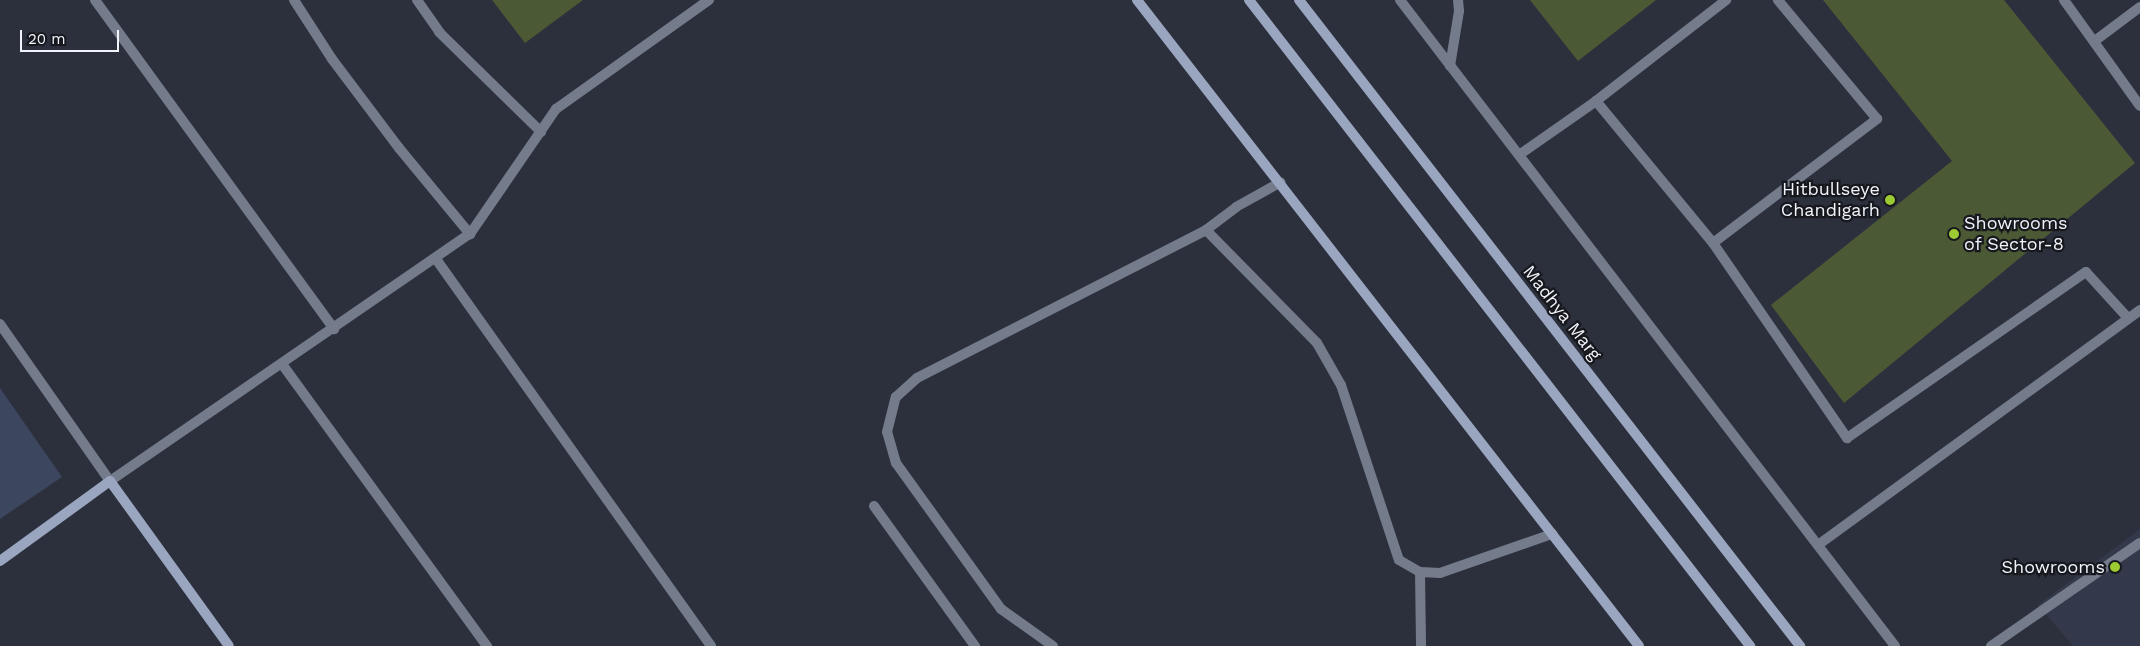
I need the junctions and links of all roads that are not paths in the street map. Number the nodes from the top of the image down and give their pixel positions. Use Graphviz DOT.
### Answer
graph roads {
  1 [pos="95,0"];
  2 [pos="294,0"];
  3 [pos="418,0"];
  4 [pos="709,0"];
  5 [pos="1137,0"];
  6 [pos="1250,0"];
  7 [pos="1299,0"];
  8 [pos="1400,0"];
  9 [pos="1458,0"];
  10 [pos="1726,0"];
  11 [pos="1778,0"];
  12 [pos="2064,0"];
  13 [pos="2135,0"];
  14 [pos="2140,7"];
  15 [pos="2096,40"];
  16 [pos="1450,66"];
  17 [pos="1596,101"];
  18 [pos="2140,106"];
  19 [pos="540,132"];
  20 [pos="1518,155"];
  21 [pos="1281,182"];
  22 [pos="1206,230"];
  23 [pos="470,234"];
  24 [pos="1713,243"];
  25 [pos="436,259"];
  26 [pos="2140,310"];
  27 [pos="2128,318"];
  28 [pos="0,324"];
  29 [pos="334,329"];
  30 [pos="282,364"];
  31 [pos="110,481"];
  32 [pos="874,506"];
  33 [pos="1552,534"];
  34 [pos="2140,543"];
  35 [pos="1818,545"];
  36 [pos="0,561"];
  37 [pos="1420,572"];
  38 [pos="229,646"];
  39 [pos="487,646"];
  40 [pos="711,646"];
  41 [pos="975,646"];
  42 [pos="1053,646"];
  43 [pos="1421,646"];
  44 [pos="1639,646"];
  45 [pos="1750,646"];
  46 [pos="1800,646"];
  47 [pos="1895,646"];
  48 [pos="1991,646"];
  1 -- 29 [label="street"];
  2 -- 23 [label="street"];
  3 -- 19 [label="street"];
  4 -- 19 [label="street"];
  5 -- 21 [label="main road"];
  6 -- 45 [label="main road"];
  7 -- 46 [label="main road, Madhya Marg"];
  8 -- 16 [label="street"];
  9 -- 16 [label="street"];
  10 -- 17 [label="street"];
  11 -- 24 [label="street"];
  12 -- 15 [label="street"];
  13 -- 14 [label="street"];
  14 -- 15 [label="street"];
  15 -- 18 [label="street"];
  16 -- 20 [label="street"];
  17 -- 20 [label="street"];
  17 -- 24 [label="street"];
  19 -- 23 [label="street"];
  20 -- 35 [label="street"];
  21 -- 22 [label="street"];
  21 -- 33 [label="main road"];
  22 -- 37 [label="street"];
  22 -- 42 [label="street"];
  23 -- 25 [label="street"];
  24 -- 27 [label="street"];
  25 -- 29 [label="street"];
  25 -- 40 [label="street"];
  26 -- 27 [label="street"];
  27 -- 35 [label="street"];
  28 -- 31 [label="street"];
  29 -- 30 [label="street"];
  30 -- 31 [label="street"];
  30 -- 39 [label="street"];
  31 -- 36 [label="main road"];
  31 -- 38 [label="main road"];
  32 -- 41 [label="street"];
  33 -- 37 [label="street"];
  33 -- 44 [label="main road"];
  34 -- 48 [label="street"];
  35 -- 47 [label="street"];
  37 -- 43 [label="street"];
}
